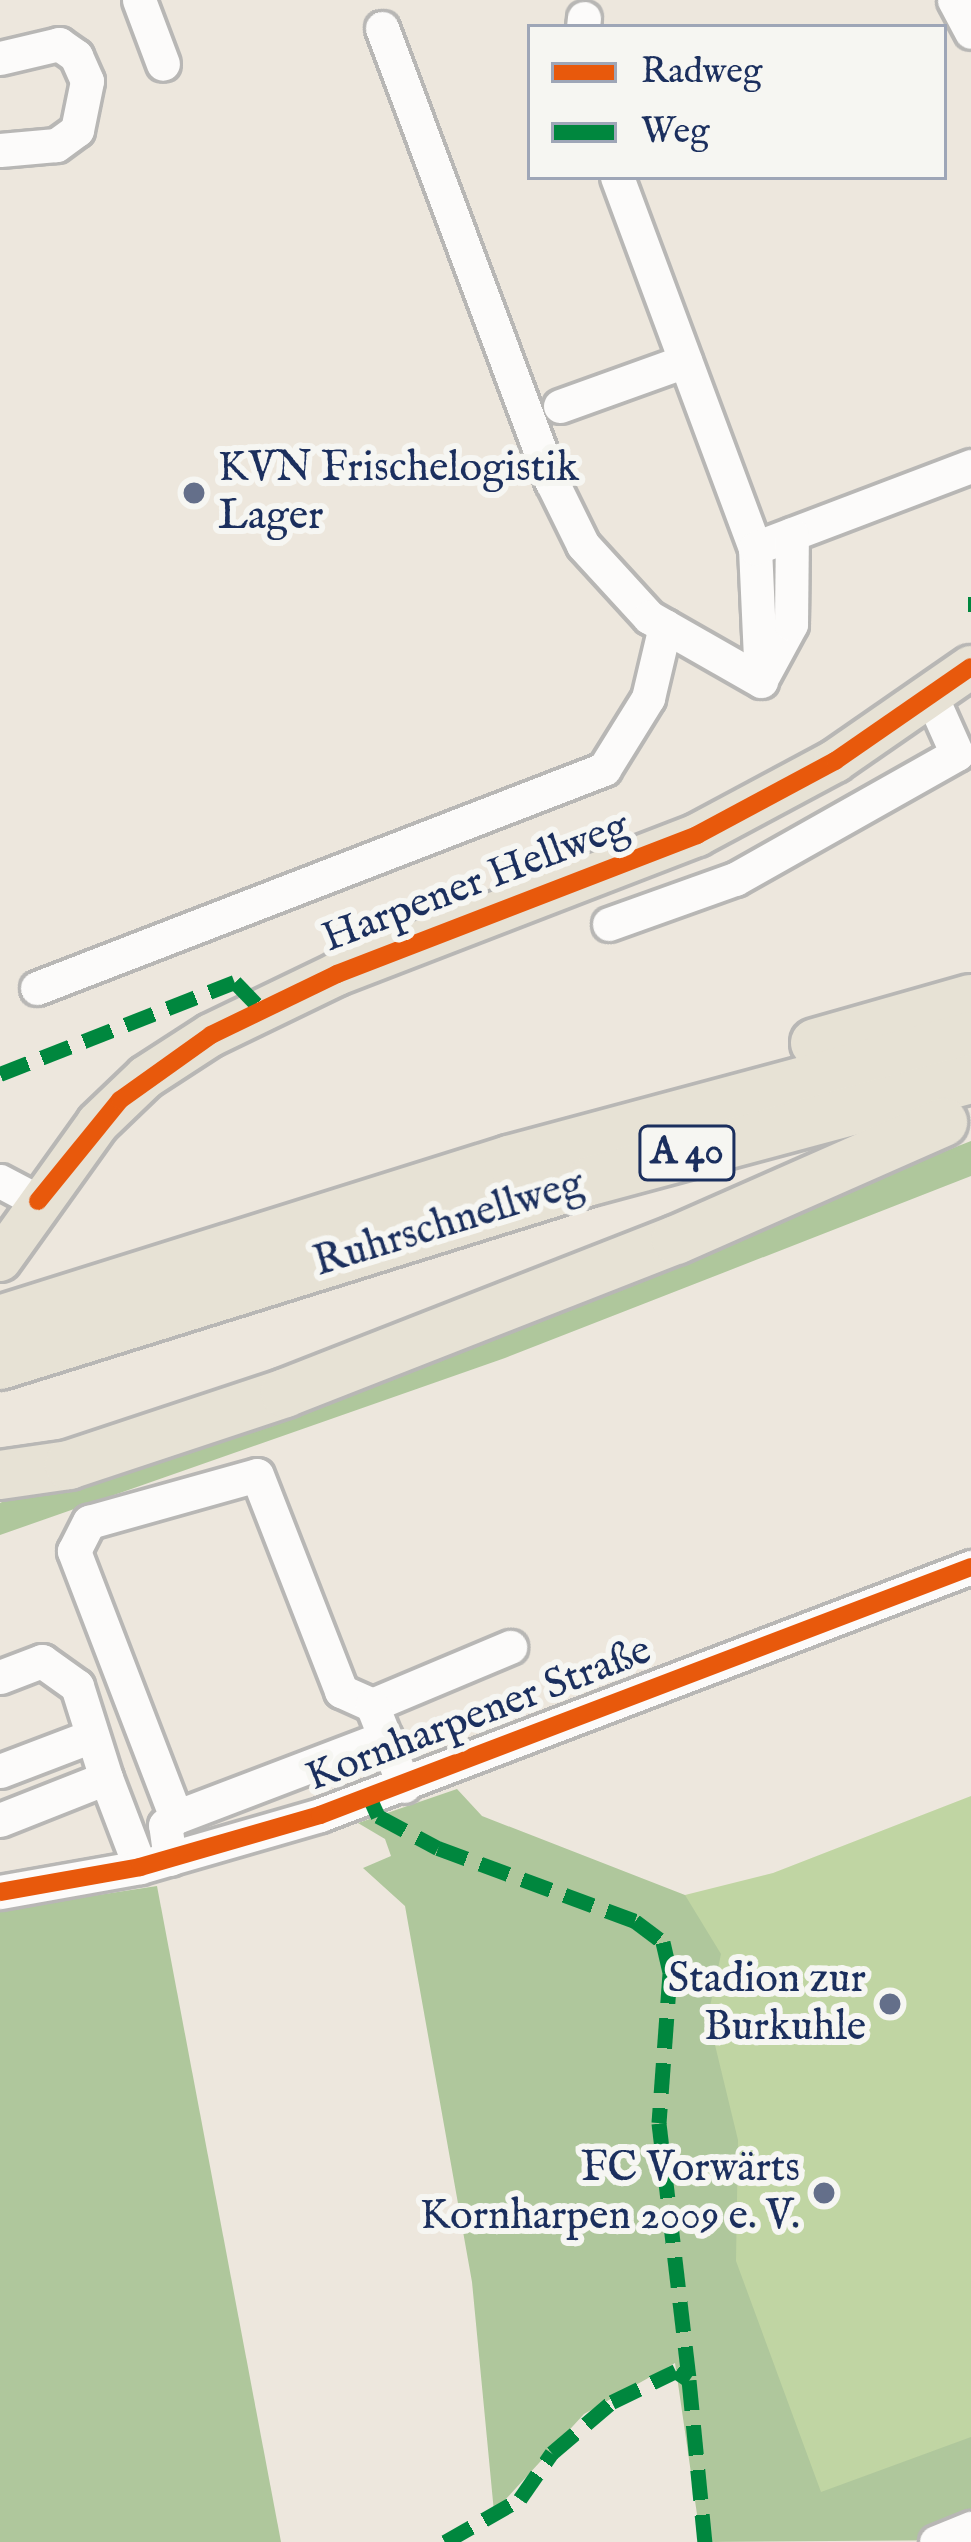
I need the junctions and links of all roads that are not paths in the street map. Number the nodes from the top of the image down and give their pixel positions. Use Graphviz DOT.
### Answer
graph roads {
  1 [pos="139,0"];
  2 [pos="954,0"];
  3 [pos="382,28"];
  4 [pos="971,32"];
  5 [pos="0,58"];
  6 [pos="163,64"];
  7 [pos="0,150"];
  8 [pos="618,180"];
  9 [pos="685,361"];
  10 [pos="560,406"];
  11 [pos="971,466"];
  12 [pos="792,534"];
  13 [pos="755,548"];
  14 [pos="664,626"];
  15 [pos="971,667"];
  16 [pos="761,681"];
  17 [pos="931,697"];
  18 [pos="608,924"];
  19 [pos="37,988"];
  20 [pos="971,994"];
  21 [pos="971,1036"];
  22 [pos="971,1078"];
  23 [pos="957,1119"];
  24 [pos="509,1160"];
  25 [pos="0,1181"];
  26 [pos="12,1234"];
  27 [pos="405,1236"];
  28 [pos="0,1306"];
  29 [pos="0,1320"];
  30 [pos="19,1359"];
  31 [pos="9,1480"];
  32 [pos="971,1567"];
  33 [pos="510,1647"];
  34 [pos="0,1677"];
  35 [pos="372,1705"];
  36 [pos="89,1737"];
  37 [pos="385,1737"];
  38 [pos="0,1772"];
  39 [pos="106,1778"];
  40 [pos="404,1786"];
  41 [pos="176,1817"];
  42 [pos="0,1820"];
  43 [pos="155,1863"];
  44 [pos="0,1892"];
  45 [pos="971,2528"];
  46 [pos="936,2542"];
  1 -- 6 [label="street"];
  2 -- 4 [label="street"];
  3 -- 14 [label="street"];
  5 -- 7 [label="street"];
  8 -- 9 [label="street"];
  9 -- 10 [label="street"];
  9 -- 13 [label="street"];
  11 -- 12 [label="street"];
  12 -- 13 [label="street"];
  12 -- 16 [label="street"];
  13 -- 16 [label="street"];
  14 -- 16 [label="street"];
  14 -- 19 [label="street"];
  15 -- 17 [label="main road, Harpener Hellweg"];
  17 -- 18 [label="street"];
  17 -- 26 [label="main road, Harpener Hellweg"];
  20 -- 24 [label="highway"];
  21 -- 24 [label="highway, Ruhrschnellweg / A 40"];
  22 -- 27 [label="highway, Ruhrschnellweg / A 40"];
  23 -- 27 [label="highway"];
  23 -- 31 [label="highway"];
  24 -- 29 [label="highway, Ruhrschnellweg / A 40"];
  25 -- 26 [label="street"];
  26 -- 28 [label="main road"];
  27 -- 30 [label="highway, Ruhrschnellweg / A 40"];
  32 -- 40 [label="street, Kornharpener Straße"];
  33 -- 35 [label="street"];
  34 -- 36 [label="street"];
  35 -- 37 [label="street"];
  35 -- 41 [label="street"];
  36 -- 38 [label="street"];
  36 -- 39 [label="street"];
  37 -- 40 [label="street"];
  37 -- 41 [label="street"];
  39 -- 42 [label="street"];
  39 -- 43 [label="street"];
  40 -- 43 [label="street, Kornharpener Straße"];
  41 -- 43 [label="street"];
  43 -- 44 [label="street, Kornharpener Straße"];
  45 -- 46 [label="street"];
}
